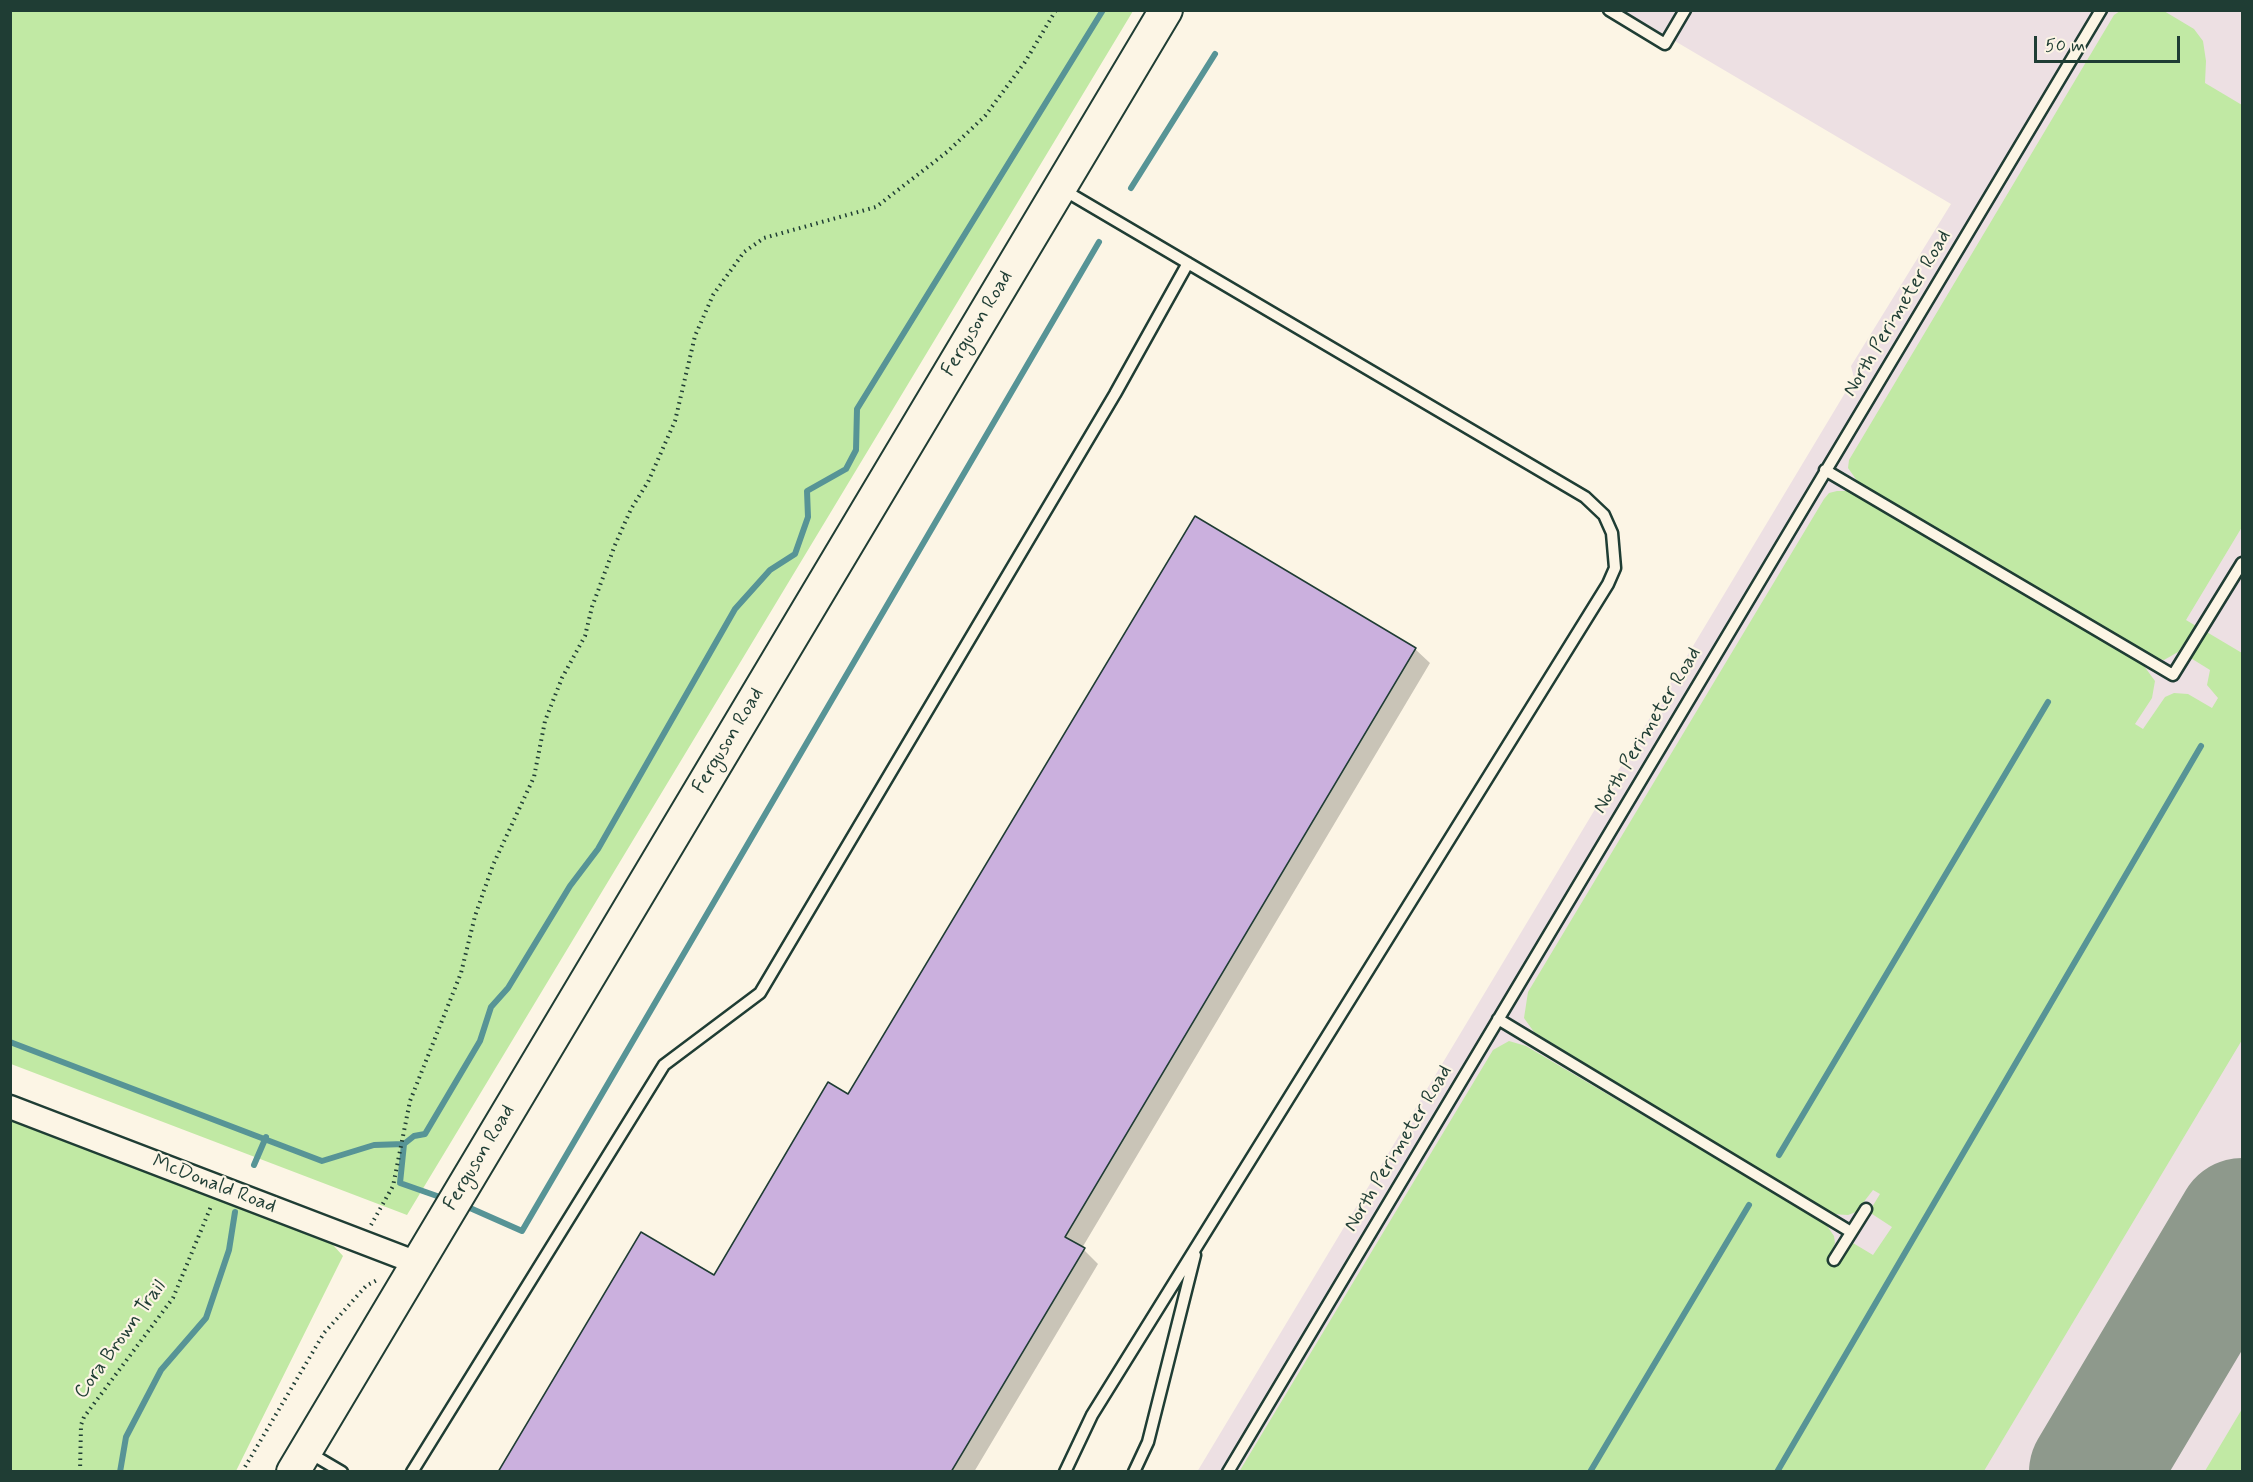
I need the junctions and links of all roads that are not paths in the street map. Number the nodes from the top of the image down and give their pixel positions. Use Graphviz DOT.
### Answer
graph roads {
  1 [pos="1166,10"];
  2 [pos="1609,10"];
  3 [pos="1685,10"];
  4 [pos="2101,10"];
  5 [pos="1059,187"];
  6 [pos="1188,263"];
  7 [pos="1825,470"];
  8 [pos="2242,563"];
  9 [pos="1498,1019"];
  10 [pos="10,1107"];
  11 [pos="1866,1209"];
  12 [pos="1851,1232"];
  13 [pos="1197,1246"];
  14 [pos="1834,1260"];
  15 [pos="417,1263"];
  16 [pos="299,1461"];
  17 [pos="342,1472"];
  18 [pos="412,1472"];
  19 [pos="1065,1472"];
  20 [pos="1134,1472"];
  21 [pos="1228,1472"];
  1 -- 5 [label="street, Ferguson Road"];
  2 -- 3 [label="lane"];
  4 -- 7 [label="lane, North Perimeter Road"];
  5 -- 6 [label="lane"];
  5 -- 15 [label="street, Ferguson Road"];
  6 -- 13 [label="lane"];
  6 -- 18 [label="lane"];
  7 -- 8 [label="lane"];
  7 -- 9 [label="lane, North Perimeter Road"];
  9 -- 12 [label="lane"];
  9 -- 21 [label="lane, North Perimeter Road"];
  10 -- 15 [label="street, McDonald Road"];
  11 -- 12 [label="lane"];
  12 -- 14 [label="lane"];
  13 -- 19 [label="lane"];
  13 -- 20 [label="lane"];
  15 -- 16 [label="street, Ferguson Road"];
  16 -- 17 [label="lane"];
}
